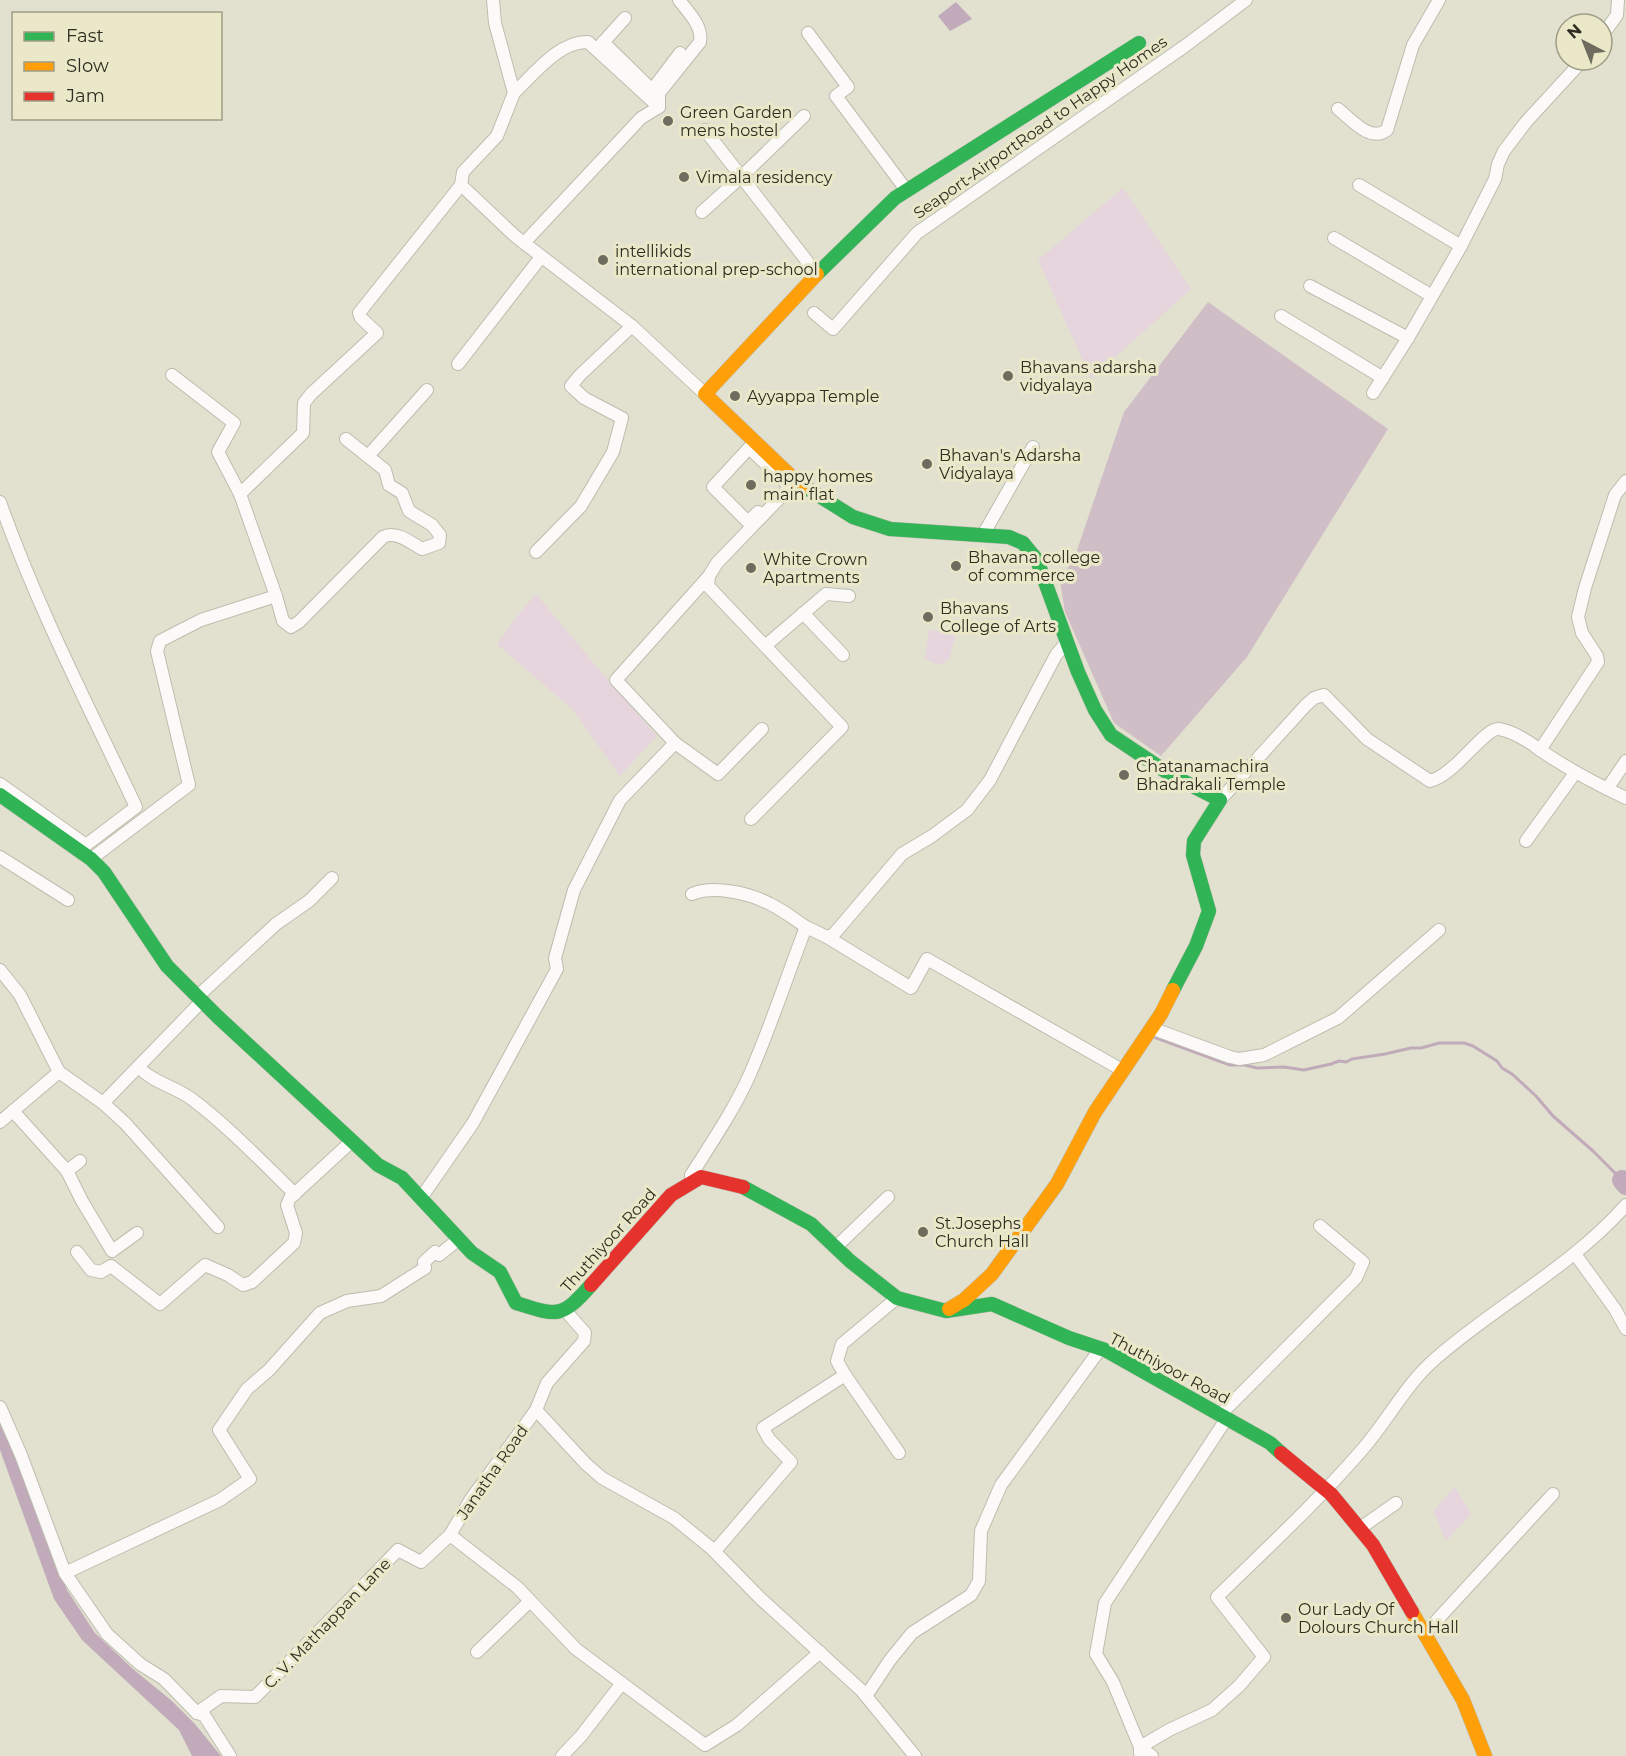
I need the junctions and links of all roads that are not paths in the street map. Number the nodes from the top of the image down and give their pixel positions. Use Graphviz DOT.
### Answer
graph roads {
  1 [pos="494,0"];
  2 [pos="679,0"];
  3 [pos="1246,0"];
  4 [pos="1439,0"];
  5 [pos="1618,0"];
  6 [pos="625,18"];
  7 [pos="1614,19"];
  8 [pos="808,33"];
  9 [pos="1138,42"];
  10 [pos="600,46"];
  11 [pos="680,53"];
  12 [pos="1572,72"];
  13 [pos="514,93"];
  14 [pos="659,107"];
  15 [pos="1338,109"];
  16 [pos="804,116"];
  17 [pos="705,130"];
  18 [pos="741,177"];
  19 [pos="461,185"];
  20 [pos="1359,185"];
  21 [pos="907,191"];
  22 [pos="702,212"];
  23 [pos="1334,238"];
  24 [pos="524,243"];
  25 [pos="1461,246"];
  26 [pos="541,257"];
  27 [pos="817,274"];
  28 [pos="1310,286"];
  29 [pos="1432,296"];
  30 [pos="814,313"];
  31 [pos="1281,316"];
  32 [pos="632,326"];
  33 [pos="1408,338"];
  34 [pos="458,364"];
  35 [pos="172,375"];
  36 [pos="1383,378"];
  37 [pos="428,390"];
  38 [pos="1373,393"];
  39 [pos="705,394"];
  40 [pos="346,439"];
  41 [pos="1033,447"];
  42 [pos="368,456"];
  43 [pos="791,480"];
  44 [pos="1626,481"];
  45 [pos="240,494"];
  46 [pos="0,502"];
  47 [pos="983,535"];
  48 [pos="536,552"];
  49 [pos="709,576"];
  50 [pos="276,596"];
  51 [pos="849,596"];
  52 [pos="803,614"];
  53 [pos="1067,642"];
  54 [pos="765,646"];
  55 [pos="843,655"];
  56 [pos="762,729"];
  57 [pos="675,743"];
  58 [pos="1540,750"];
  59 [pos="1626,761"];
  60 [pos="1575,773"];
  61 [pos="0,784"];
  62 [pos="1607,789"];
  63 [pos="0,795"];
  64 [pos="1626,798"];
  65 [pos="1220,800"];
  66 [pos="751,819"];
  67 [pos="1526,841"];
  68 [pos="0,857"];
  69 [pos="91,859"];
  70 [pos="332,878"];
  71 [pos="692,894"];
  72 [pos="68,900"];
  73 [pos="806,927"];
  74 [pos="1439,930"];
  75 [pos="827,936"];
  76 [pos="0,970"];
  77 [pos="200,998"];
  78 [pos="1147,1034"];
  79 [pos="138,1067"];
  80 [pos="1122,1070"];
  81 [pos="59,1072"];
  82 [pos="103,1103"];
  83 [pos="13,1111"];
  84 [pos="0,1122"];
  85 [pos="352,1141"];
  86 [pos="80,1161"];
  87 [pos="68,1171"];
  88 [pos="692,1182"];
  89 [pos="295,1194"];
  90 [pos="888,1197"];
  91 [pos="421,1198"];
  92 [pos="1626,1205"];
  93 [pos="218,1227"];
  94 [pos="1320,1227"];
  95 [pos="137,1233"];
  96 [pos="459,1239"];
  97 [pos="836,1247"];
  98 [pos="77,1252"];
  99 [pos="1575,1254"];
  100 [pos="897,1298"];
  101 [pos="564,1309"];
  102 [pos="945,1311"];
  103 [pos="1626,1329"];
  104 [pos="1101,1348"];
  105 [pos="845,1376"];
  106 [pos="0,1407"];
  107 [pos="536,1410"];
  108 [pos="1224,1416"];
  109 [pos="899,1453"];
  110 [pos="1326,1490"];
  111 [pos="1553,1494"];
  112 [pos="1396,1503"];
  113 [pos="1359,1528"];
  114 [pos="450,1535"];
  115 [pos="715,1551"];
  116 [pos="64,1574"];
  117 [pos="529,1602"];
  118 [pos="1425,1633"];
  119 [pos="477,1652"];
  120 [pos="820,1652"];
  121 [pos="622,1683"];
  122 [pos="866,1696"];
  123 [pos="197,1713"];
  124 [pos="1140,1751"];
  125 [pos="230,1756"];
  126 [pos="562,1756"];
  127 [pos="915,1756"];
  128 [pos="1152,1756"];
  129 [pos="1485,1756"];
  1 -- 13 [label="street"];
  2 -- 14 [label="street"];
  3 -- 30 [label="street, Seaport-AirportRoad to Happy Homes"];
  4 -- 15 [label="street"];
  5 -- 7 [label="street"];
  6 -- 10 [label="street"];
  8 -- 21 [label="street"];
  9 -- 21 [label="main road"];
  10 -- 11 [label="street"];
  10 -- 13 [label="street"];
  10 -- 14 [label="street"];
  12 -- 25 [label="street"];
  13 -- 19 [label="street"];
  14 -- 24 [label="street"];
  16 -- 18 [label="street"];
  17 -- 18 [label="street"];
  18 -- 22 [label="street"];
  18 -- 27 [label="street"];
  19 -- 24 [label="street"];
  19 -- 45 [label="street"];
  20 -- 25 [label="street"];
  21 -- 27 [label="main road"];
  23 -- 29 [label="street"];
  24 -- 26 [label="street"];
  25 -- 29 [label="street"];
  26 -- 32 [label="street"];
  26 -- 34 [label="street"];
  27 -- 39 [label="main road"];
  28 -- 33 [label="street"];
  29 -- 33 [label="street"];
  31 -- 36 [label="street"];
  32 -- 39 [label="street"];
  32 -- 48 [label="street"];
  33 -- 36 [label="street"];
  35 -- 45 [label="street"];
  36 -- 38 [label="street"];
  37 -- 42 [label="street"];
  39 -- 43 [label="main road"];
  40 -- 42 [label="street"];
  41 -- 47 [label="street"];
  42 -- 50 [label="street"];
  43 -- 43 [label="street"];
  43 -- 47 [label="main road"];
  43 -- 49 [label="street"];
  44 -- 58 [label="street"];
  45 -- 50 [label="street"];
  46 -- 61 [label="street"];
  47 -- 53 [label="main road"];
  49 -- 54 [label="street"];
  49 -- 57 [label="street"];
  50 -- 69 [label="street"];
  51 -- 52 [label="street"];
  52 -- 54 [label="street"];
  52 -- 55 [label="street"];
  53 -- 65 [label="main road"];
  53 -- 75 [label="street"];
  54 -- 66 [label="street"];
  56 -- 57 [label="street"];
  57 -- 91 [label="street"];
  58 -- 60 [label="street"];
  58 -- 65 [label="street"];
  59 -- 62 [label="street"];
  60 -- 62 [label="street"];
  60 -- 67 [label="street"];
  62 -- 64 [label="street"];
  63 -- 69 [label="main road, Thuthiyoor Road"];
  65 -- 78 [label="main road"];
  68 -- 72 [label="street"];
  69 -- 77 [label="main road, Thuthiyoor Road"];
  70 -- 77 [label="street"];
  71 -- 73 [label="street"];
  73 -- 75 [label="street"];
  73 -- 88 [label="street"];
  74 -- 78 [label="street"];
  75 -- 80 [label="street"];
  76 -- 81 [label="street"];
  77 -- 79 [label="street"];
  77 -- 85 [label="main road, Thuthiyoor Road"];
  78 -- 80 [label="main road"];
  79 -- 82 [label="street"];
  79 -- 89 [label="street"];
  80 -- 102 [label="main road"];
  81 -- 82 [label="street"];
  81 -- 83 [label="street"];
  82 -- 93 [label="street"];
  83 -- 84 [label="street"];
  83 -- 87 [label="street"];
  85 -- 89 [label="street"];
  85 -- 91 [label="main road, Thuthiyoor Road"];
  86 -- 87 [label="street"];
  87 -- 95 [label="street"];
  88 -- 97 [label="main road, Thuthiyoor Road"];
  88 -- 101 [label="main road, Thuthiyoor Road"];
  89 -- 98 [label="street"];
  90 -- 97 [label="street"];
  91 -- 96 [label="main road, Thuthiyoor Road"];
  92 -- 99 [label="street"];
  94 -- 108 [label="street"];
  96 -- 101 [label="main road, Thuthiyoor Road"];
  96 -- 116 [label="street"];
  97 -- 100 [label="main road, Thuthiyoor Road"];
  99 -- 103 [label="street"];
  99 -- 110 [label="street"];
  100 -- 102 [label="main road, Thuthiyoor Road"];
  100 -- 105 [label="street"];
  101 -- 107 [label="street, Janatha Road"];
  102 -- 104 [label="main road, Thuthiyoor Road"];
  104 -- 108 [label="main road, Thuthiyoor Road"];
  104 -- 122 [label="street"];
  105 -- 109 [label="street"];
  105 -- 115 [label="street"];
  106 -- 116 [label="street"];
  107 -- 114 [label="street, Janatha Road"];
  107 -- 115 [label="street"];
  108 -- 110 [label="main road, Thuthiyoor Road"];
  108 -- 124 [label="street"];
  110 -- 113 [label="main road, Thuthiyoor Road"];
  110 -- 124 [label="street"];
  111 -- 118 [label="street"];
  112 -- 113 [label="street"];
  113 -- 118 [label="main road, Thuthiyoor Road"];
  114 -- 117 [label="street"];
  114 -- 123 [label="street, C. V. Mathappan Lane"];
  115 -- 120 [label="street"];
  116 -- 123 [label="street"];
  117 -- 119 [label="street"];
  117 -- 121 [label="street"];
  118 -- 129 [label="main road, Thuthiyoor Road"];
  120 -- 121 [label="street"];
  120 -- 122 [label="street"];
  121 -- 126 [label="street"];
  122 -- 127 [label="street"];
  123 -- 125 [label="street"];
  124 -- 128 [label="street"];
}
